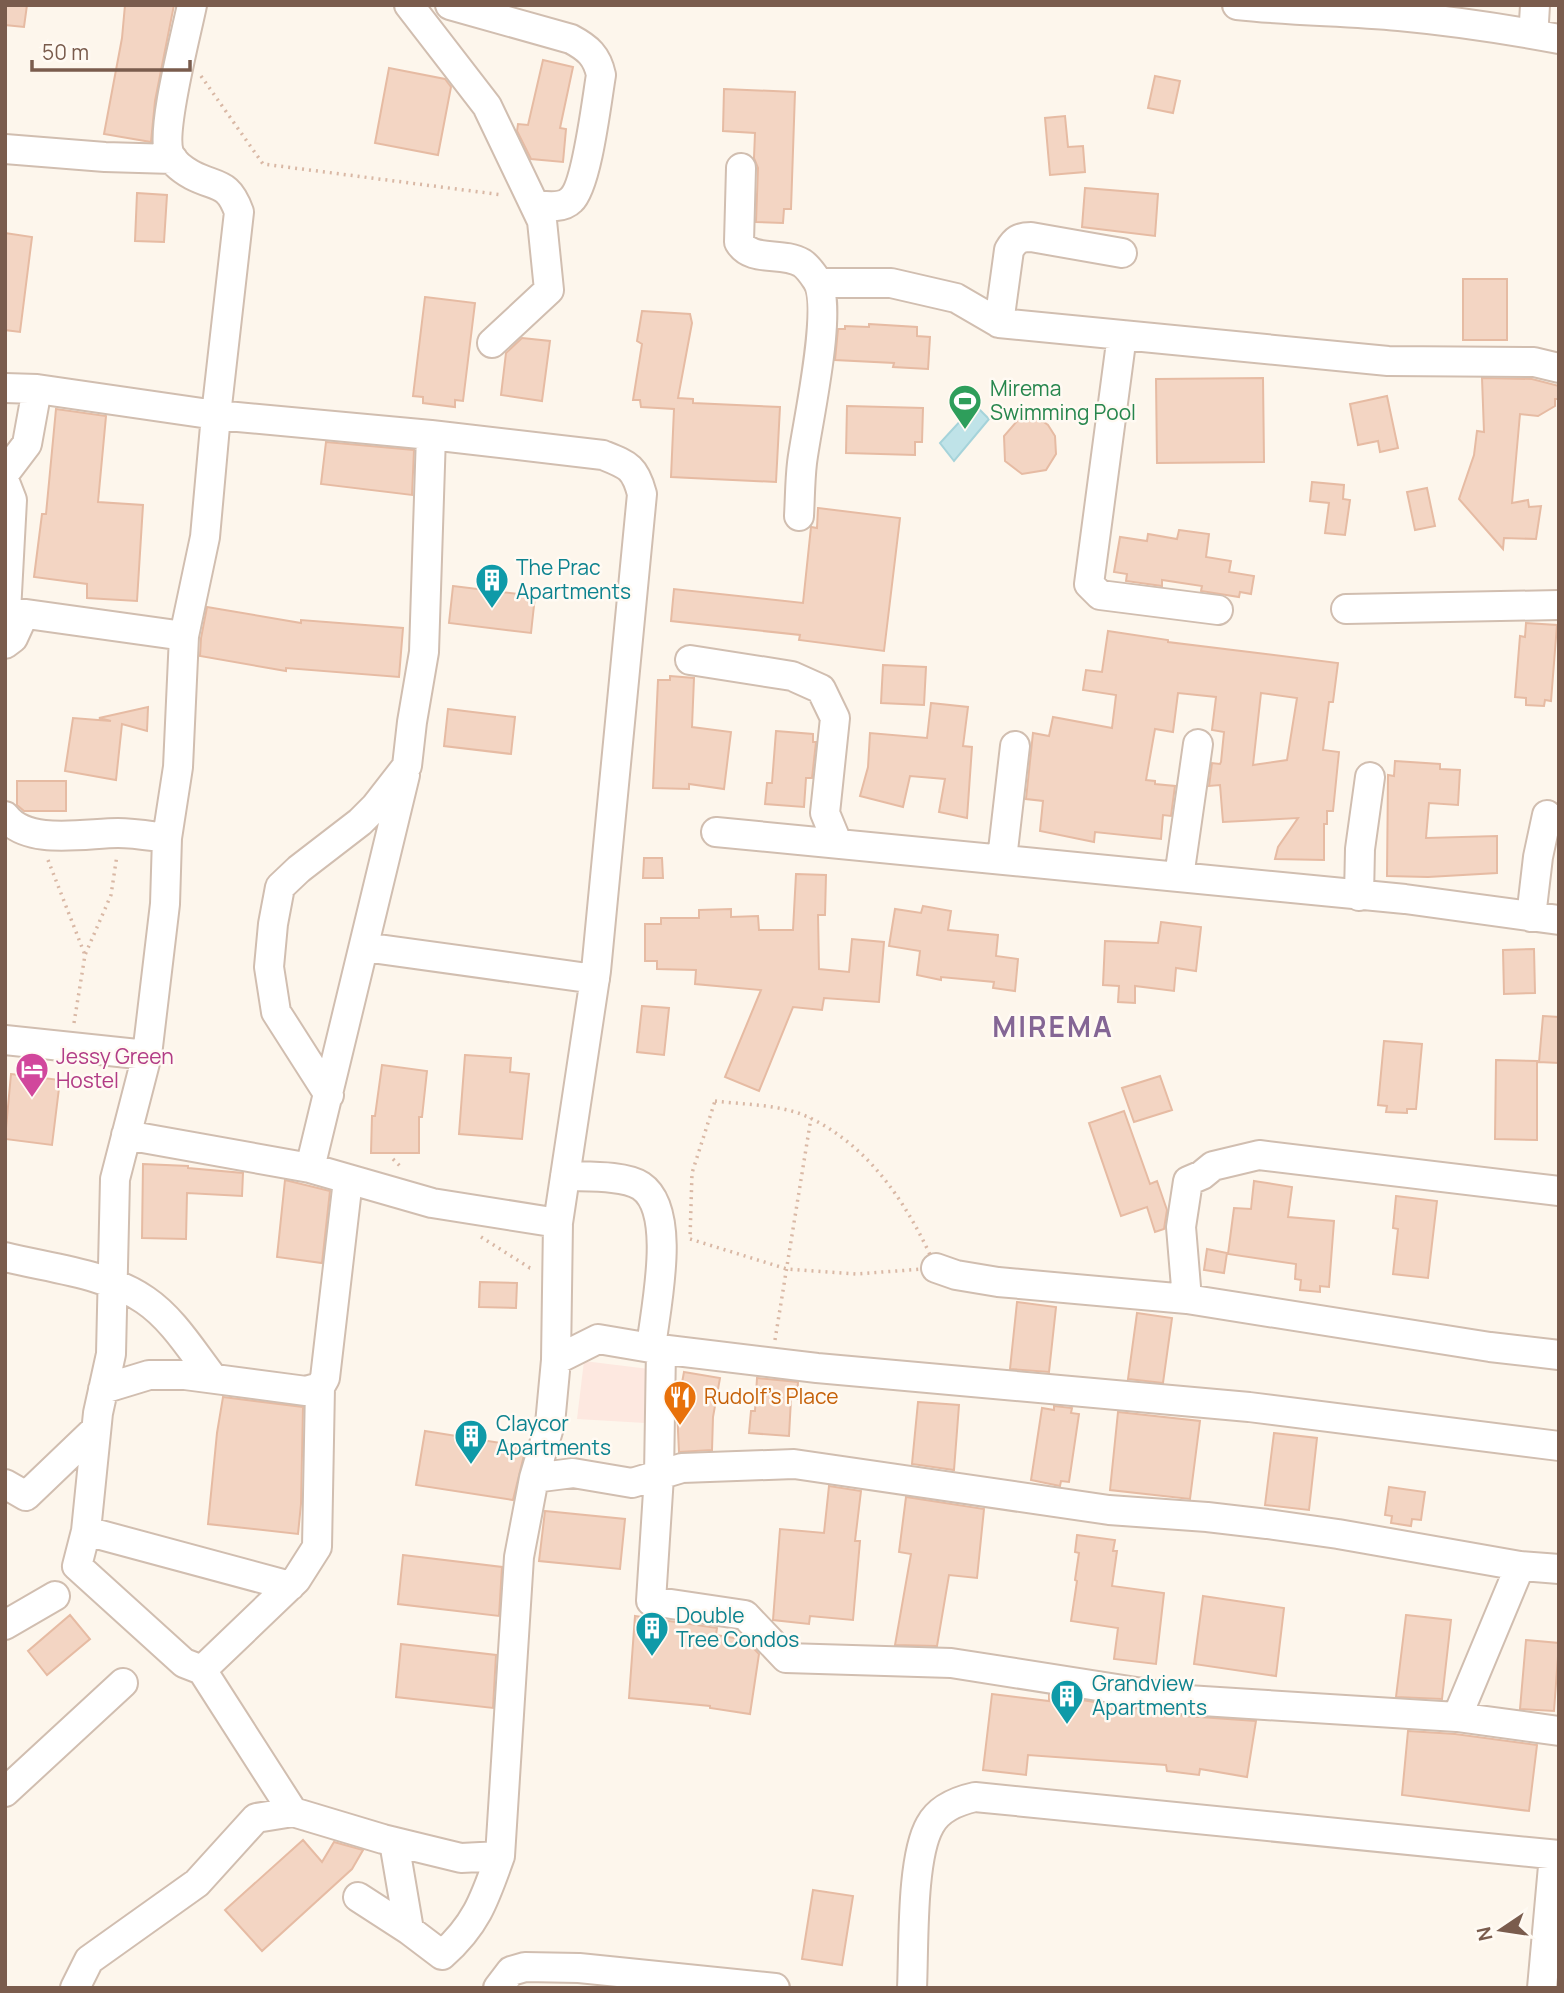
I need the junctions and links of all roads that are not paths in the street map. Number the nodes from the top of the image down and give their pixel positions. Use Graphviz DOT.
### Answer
graph roads {
  1 [pos="191,5"];
  2 [pos="409,5"];
  3 [pos="450,5"];
  4 [pos="1237,5"];
  5 [pos="1559,39"];
  6 [pos="5,149"];
  7 [pos="173,159"];
  8 [pos="741,168"];
  9 [pos="535,205"];
  10 [pos="1122,254"];
  11 [pos="819,283"];
  12 [pos="999,323"];
  13 [pos="1122,335"];
  14 [pos="492,343"];
  15 [pos="1559,368"];
  16 [pos="5,388"];
  17 [pos="37,389"];
  18 [pos="216,415"];
  19 [pos="431,435"];
  20 [pos="5,472"];
  21 [pos="5,482"];
  22 [pos="799,516"];
  23 [pos="1558,597"];
  24 [pos="1346,609"];
  25 [pos="1218,610"];
  26 [pos="12,612"];
  27 [pos="184,636"];
  28 [pos="5,644"];
  29 [pos="690,660"];
  30 [pos="1198,744"];
  31 [pos="1015,746"];
  32 [pos="407,766"];
  33 [pos="1370,777"];
  34 [pos="1547,815"];
  35 [pos="5,816"];
  36 [pos="716,832"];
  37 [pos="167,838"];
  38 [pos="837,842"];
  39 [pos="1002,859"];
  40 [pos="1179,877"];
  41 [pos="1359,896"];
  42 [pos="1545,919"];
  43 [pos="364,947"];
  44 [pos="595,979"];
  45 [pos="5,1040"];
  46 [pos="147,1055"];
  47 [pos="329,1095"];
  48 [pos="126,1135"];
  49 [pos="310,1168"];
  50 [pos="565,1176"];
  51 [pos="348,1180"];
  52 [pos="1559,1191"];
  53 [pos="558,1223"];
  54 [pos="5,1257"];
  55 [pos="936,1268"];
  56 [pos="113,1283"];
  57 [pos="1186,1299"];
  58 [pos="656,1349"];
  59 [pos="1559,1355"];
  60 [pos="556,1360"];
  61 [pos="213,1378"];
  62 [pos="320,1387"];
  63 [pos="103,1389"];
  64 [pos="96,1429"];
  65 [pos="1559,1446"];
  66 [pos="659,1476"];
  67 [pos="534,1478"];
  68 [pos="5,1484"];
  69 [pos="86,1531"];
  70 [pos="1520,1566"];
  71 [pos="1559,1569"];
  72 [pos="290,1586"];
  73 [pos="55,1595"];
  74 [pos="5,1625"];
  75 [pos="202,1670"];
  76 [pos="123,1683"];
  77 [pos="1457,1717"];
  78 [pos="1559,1731"];
  79 [pos="5,1792"];
  80 [pos="293,1812"];
  81 [pos="394,1842"];
  82 [pos="1556,1855"];
  83 [pos="500,1856"];
  84 [pos="358,1897"];
  85 [pos="409,1930"];
  86 [pos="1553,1940"];
  87 [pos="720,1984"];
  88 [pos="75,1988"];
  89 [pos="498,1988"];
  90 [pos="775,1988"];
  91 [pos="912,1988"];
  92 [pos="1542,1988"];
  1 -- 7 [label="street"];
  2 -- 9 [label="street"];
  3 -- 9 [label="street"];
  4 -- 5 [label="street"];
  6 -- 7 [label="street"];
  7 -- 18 [label="street"];
  8 -- 11 [label="street"];
  9 -- 14 [label="street"];
  10 -- 12 [label="street"];
  11 -- 12 [label="street"];
  11 -- 22 [label="street"];
  12 -- 13 [label="street"];
  13 -- 15 [label="street"];
  13 -- 25 [label="street"];
  16 -- 17 [label="street"];
  17 -- 18 [label="street"];
  17 -- 20 [label="street"];
  18 -- 19 [label="street"];
  18 -- 27 [label="street"];
  19 -- 32 [label="street"];
  19 -- 44 [label="street"];
  21 -- 26 [label="street"];
  23 -- 24 [label="street"];
  26 -- 27 [label="street"];
  26 -- 28 [label="street"];
  27 -- 37 [label="street"];
  29 -- 38 [label="street"];
  30 -- 40 [label="street"];
  31 -- 39 [label="street"];
  32 -- 43 [label="street"];
  32 -- 47 [label="street"];
  33 -- 41 [label="street"];
  34 -- 42 [label="street"];
  35 -- 37 [label="street"];
  36 -- 38 [label="street"];
  37 -- 46 [label="street"];
  38 -- 39 [label="street"];
  39 -- 40 [label="street"];
  40 -- 41 [label="street"];
  41 -- 42 [label="street"];
  43 -- 44 [label="street"];
  43 -- 47 [label="street"];
  44 -- 50 [label="street"];
  45 -- 46 [label="street"];
  46 -- 48 [label="street"];
  47 -- 49 [label="street"];
  48 -- 49 [label="street"];
  48 -- 56 [label="street"];
  49 -- 51 [label="street"];
  50 -- 53 [label="street"];
  50 -- 58 [label="street"];
  51 -- 53 [label="street"];
  51 -- 62 [label="street"];
  52 -- 57 [label="street"];
  53 -- 60 [label="street"];
  54 -- 56 [label="street"];
  55 -- 57 [label="street"];
  56 -- 61 [label="street"];
  56 -- 63 [label="street"];
  57 -- 59 [label="street"];
  58 -- 60 [label="street"];
  58 -- 65 [label="street"];
  58 -- 66 [label="street"];
  60 -- 67 [label="street"];
  61 -- 62 [label="street"];
  61 -- 63 [label="street"];
  62 -- 72 [label="street"];
  63 -- 64 [label="street"];
  64 -- 68 [label="street"];
  64 -- 69 [label="street"];
  66 -- 67 [label="street"];
  66 -- 70 [label="street"];
  66 -- 77 [label="street"];
  67 -- 83 [label="street"];
  69 -- 72 [label="street"];
  69 -- 75 [label="street"];
  70 -- 71 [label="street"];
  70 -- 77 [label="street"];
  72 -- 75 [label="street"];
  73 -- 74 [label="street"];
  75 -- 80 [label="street"];
  76 -- 79 [label="street"];
  77 -- 78 [label="street"];
  80 -- 81 [label="street"];
  80 -- 88 [label="street"];
  81 -- 83 [label="street"];
  81 -- 85 [label="street"];
  82 -- 86 [label="street"];
  82 -- 91 [label="street"];
  83 -- 85 [label="street"];
  84 -- 85 [label="street"];
  86 -- 92 [label="street"];
  87 -- 89 [label="street"];
  87 -- 90 [label="street"];
}
